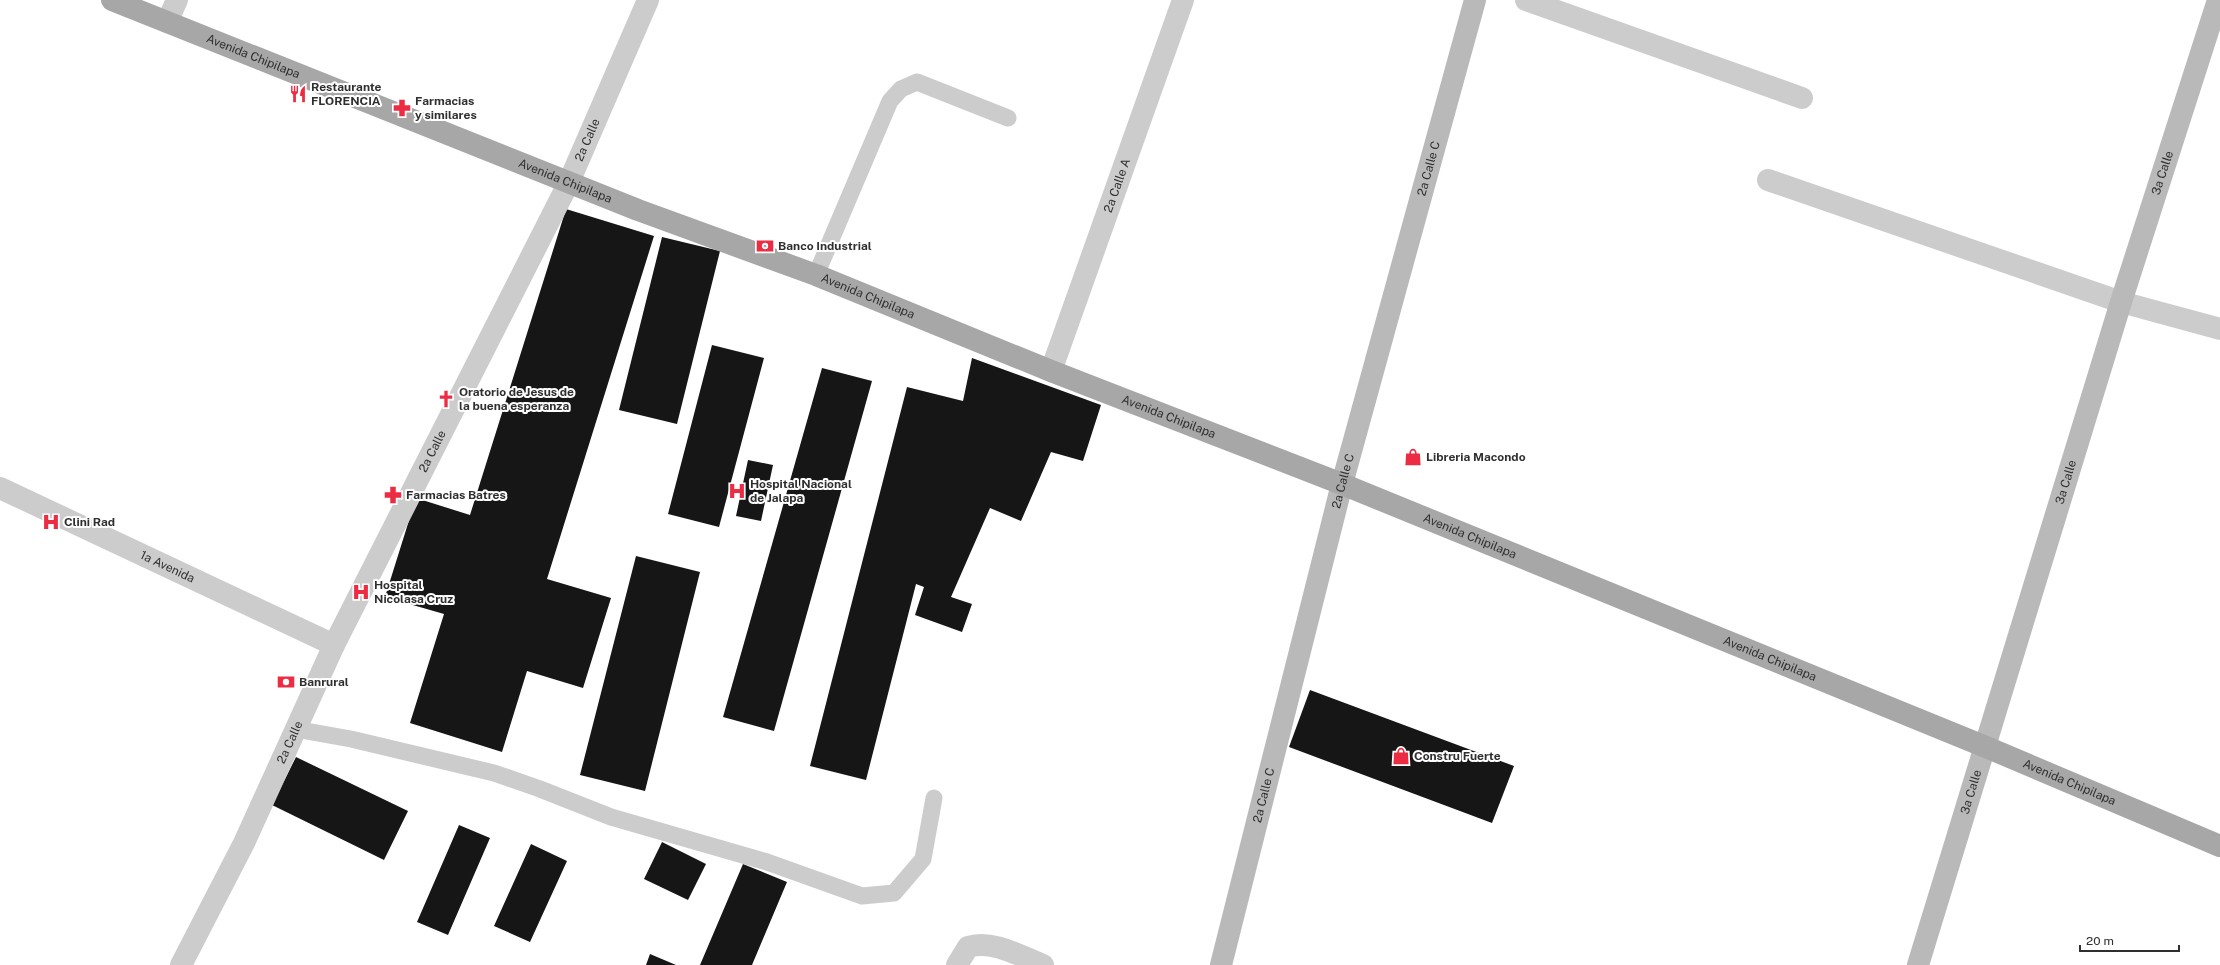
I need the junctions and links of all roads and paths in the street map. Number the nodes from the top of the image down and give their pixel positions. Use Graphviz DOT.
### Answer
graph roads {
  1 [pos="112,0"];
  2 [pos="177,0"];
  3 [pos="648,0"];
  4 [pos="1183,0"];
  5 [pos="1475,0"];
  6 [pos="1526,0"];
  7 [pos="2218,0"];
  8 [pos="167,22"];
  9 [pos="1802,98"];
  10 [pos="1008,118"];
  11 [pos="1768,180"];
  12 [pos="569,182"];
  13 [pos="816,275"];
  14 [pos="2121,302"];
  15 [pos="2220,329"];
  16 [pos="1051,371"];
  17 [pos="1342,484"];
  18 [pos="0,488"];
  19 [pos="334,645"];
  20 [pos="296,729"];
  21 [pos="1986,747"];
  22 [pos="934,798"];
  23 [pos="2220,846"];
  24 [pos="181,965"];
  25 [pos="957,965"];
  26 [pos="1043,965"];
  27 [pos="1221,965"];
  28 [pos="1918,965"];
  1 -- 8 [label="main road, Avenida Chipilapa"];
  2 -- 8 [label="street"];
  3 -- 12 [label="street, 2a Calle"];
  4 -- 16 [label="street, 2a Calle A"];
  5 -- 17 [label="main road, 2a Calle C"];
  6 -- 9 [label="street"];
  7 -- 14 [label="main road, 3a Calle"];
  8 -- 12 [label="main road, Avenida Chipilapa"];
  10 -- 13 [label="lane"];
  11 -- 14 [label="street"];
  12 -- 13 [label="main road, Avenida Chipilapa"];
  12 -- 19 [label="street, 2a Calle"];
  13 -- 16 [label="main road, Avenida Chipilapa"];
  14 -- 15 [label="street"];
  14 -- 21 [label="main road, 3a Calle"];
  16 -- 17 [label="main road, Avenida Chipilapa"];
  17 -- 21 [label="main road, Avenida Chipilapa"];
  17 -- 27 [label="main road, 2a Calle C"];
  18 -- 19 [label="street, 1a Avenida"];
  19 -- 20 [label="street, 2a Calle"];
  20 -- 22 [label="lane"];
  20 -- 24 [label="street, 2a Calle"];
  21 -- 23 [label="main road, Avenida Chipilapa"];
  21 -- 28 [label="main road, 3a Calle"];
  25 -- 26 [label="street"];
}
